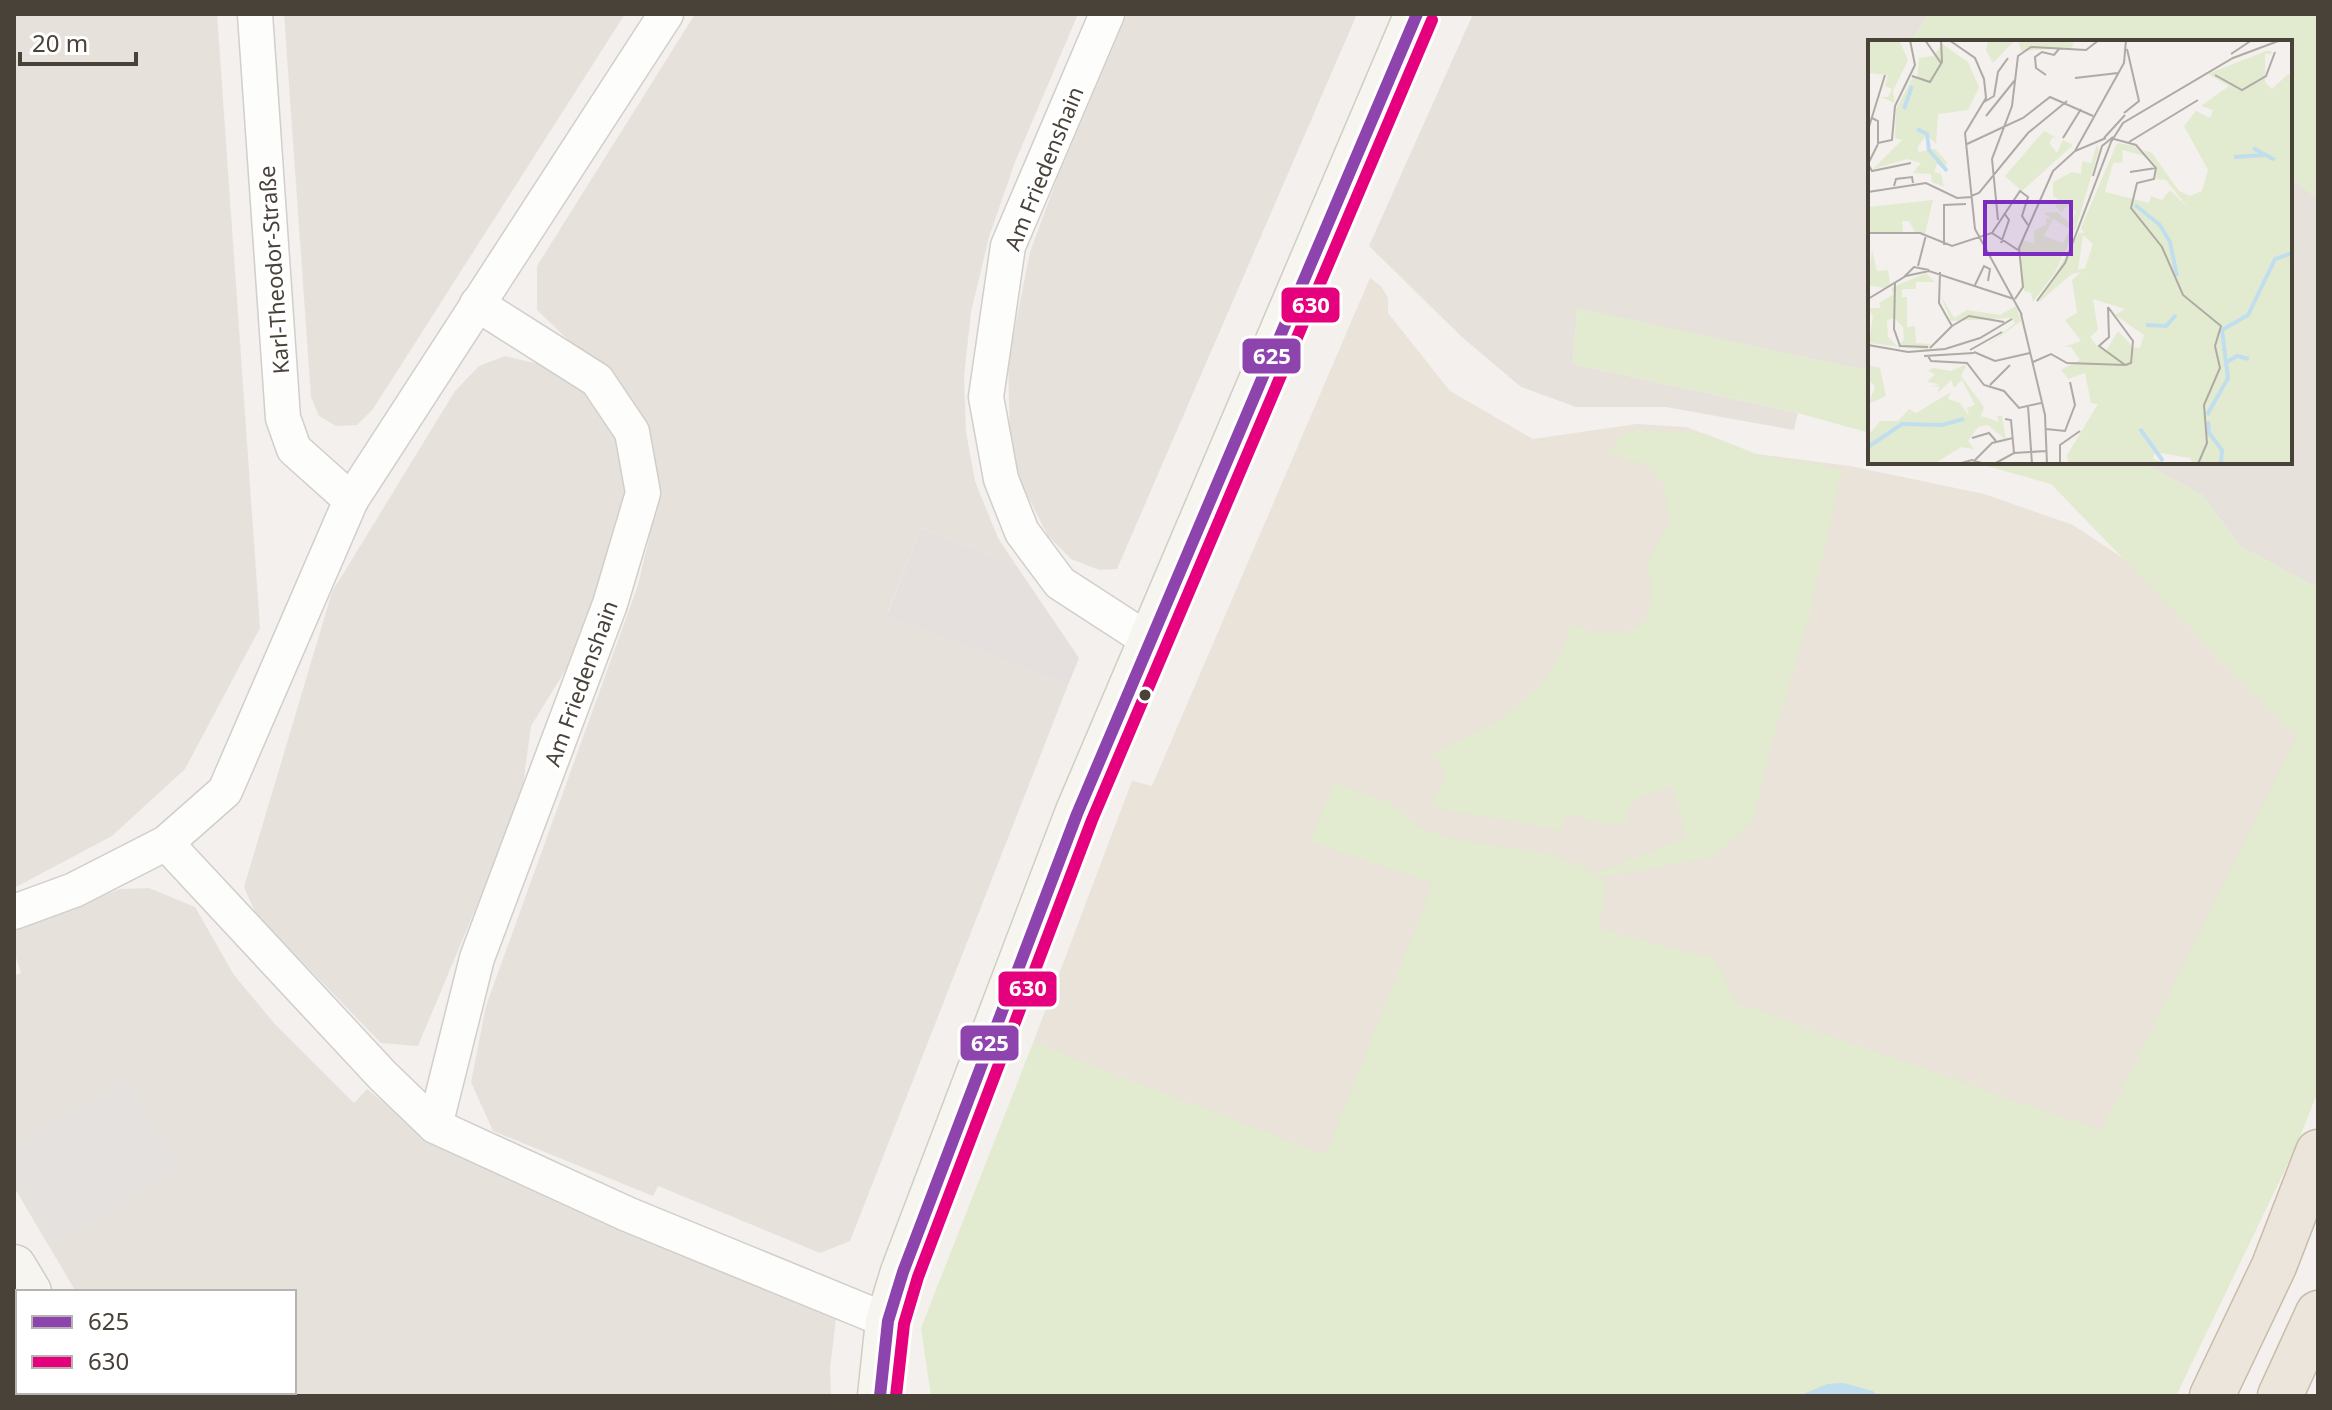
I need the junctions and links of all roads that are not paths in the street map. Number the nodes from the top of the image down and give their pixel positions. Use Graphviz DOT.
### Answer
graph roads {
  1 [pos="255,14"];
  2 [pos="666,14"];
  3 [pos="1107,14"];
  4 [pos="1417,14"];
  5 [pos="477,304"];
  6 [pos="351,500"];
  7 [pos="1151,642"];
  8 [pos="166,843"];
  9 [pos="14,912"];
  10 [pos="435,1126"];
  11 [pos="2318,1152"];
  12 [pos="14,1267"];
  13 [pos="28,1290"];
  14 [pos="2318,1313"];
  15 [pos="888,1321"];
  16 [pos="880,1396"];
  17 [pos="2212,1396"];
  18 [pos="2280,1396"];
  1 -- 6 [label="street, Karl-Theodor-Straße"];
  2 -- 5 [label="street"];
  3 -- 7 [label="street, Am Friedenshain"];
  4 -- 7 [label="main road"];
  5 -- 6 [label="street"];
  5 -- 10 [label="street, Am Friedenshain"];
  6 -- 8 [label="street"];
  7 -- 15 [label="main road"];
  8 -- 9 [label="street"];
  8 -- 10 [label="street"];
  10 -- 15 [label="street"];
  11 -- 17 [label="highway"];
  12 -- 13 [label="main road"];
  14 -- 18 [label="highway"];
  15 -- 16 [label="main road"];
}
